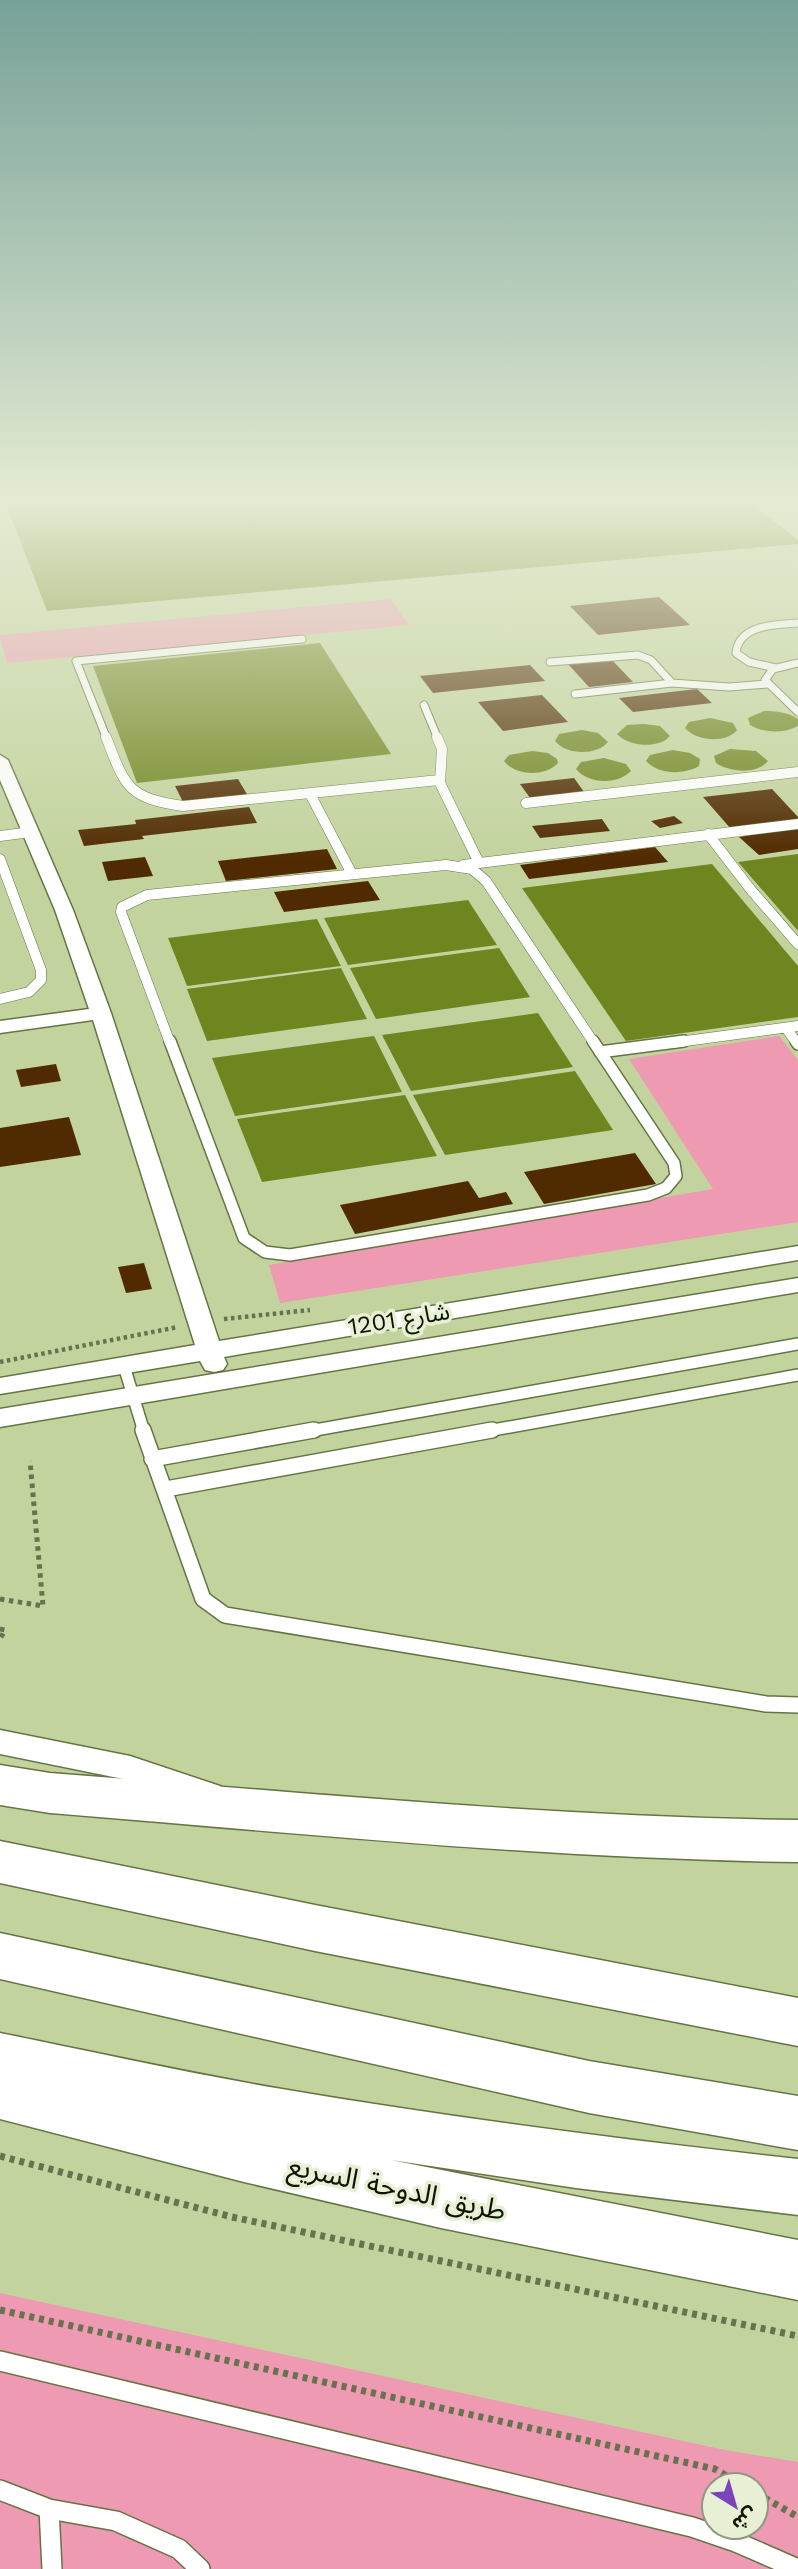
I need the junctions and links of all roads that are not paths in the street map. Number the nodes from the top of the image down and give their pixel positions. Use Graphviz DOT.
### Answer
graph roads {
  1 [pos="798,623"];
  2 [pos="302,639"];
  3 [pos="550,662"];
  4 [pos="798,663"];
  5 [pos="776,668"];
  6 [pos="672,683"];
  7 [pos="768,684"];
  8 [pos="575,694"];
  9 [pos="424,705"];
  10 [pos="798,712"];
  11 [pos="0,762"];
  12 [pos="798,772"];
  13 [pos="439,780"];
  14 [pos="310,794"];
  15 [pos="526,803"];
  16 [pos="798,824"];
  17 [pos="31,832"];
  18 [pos="708,834"];
  19 [pos="0,836"];
  20 [pos="0,859"];
  21 [pos="479,863"];
  22 [pos="460,866"];
  23 [pos="352,874"];
  24 [pos="5,888"];
  25 [pos="798,944"];
  26 [pos="0,999"];
  27 [pos="100,1008"];
  28 [pos="0,1016"];
  29 [pos="798,1026"];
  30 [pos="0,1027"];
  31 [pos="786,1028"];
  32 [pos="798,1044"];
  33 [pos="600,1052"];
  34 [pos="798,1253"];
  35 [pos="798,1285"];
  36 [pos="798,1344"];
  37 [pos="209,1350"];
  38 [pos="124,1366"];
  39 [pos="798,1375"];
  40 [pos="220,1381"];
  41 [pos="0,1386"];
  42 [pos="133,1396"];
  43 [pos="0,1418"];
  44 [pos="152,1459"];
  45 [pos="166,1489"];
  46 [pos="798,1705"];
  47 [pos="0,1742"];
  48 [pos="0,1785"];
  49 [pos="229,1805"];
  50 [pos="798,1841"];
  51 [pos="0,1862"];
  52 [pos="0,1956"];
  53 [pos="798,2022"];
  54 [pos="0,2058"];
  55 [pos="0,2093"];
  56 [pos="798,2123"];
  57 [pos="798,2187"];
  58 [pos="798,2270"];
  59 [pos="0,2361"];
  60 [pos="0,2490"];
  61 [pos="49,2509"];
  62 [pos="788,2567"];
  63 [pos="52,2569"];
  64 [pos="200,2569"];
  1 -- 5 [label="lane"];
  2 -- 14 [label="lane"];
  3 -- 6 [label="lane"];
  4 -- 5 [label="lane"];
  5 -- 7 [label="lane"];
  6 -- 7 [label="lane"];
  6 -- 8 [label="lane"];
  7 -- 10 [label="lane"];
  9 -- 13 [label="lane"];
  11 -- 17 [label="street"];
  12 -- 15 [label="lane"];
  13 -- 14 [label="lane"];
  13 -- 21 [label="lane"];
  14 -- 23 [label="lane"];
  16 -- 18 [label="lane"];
  17 -- 19 [label="lane"];
  17 -- 27 [label="street"];
  18 -- 21 [label="lane"];
  18 -- 25 [label="lane"];
  20 -- 24 [label="lane"];
  21 -- 22 [label="lane"];
  22 -- 23 [label="lane"];
  22 -- 33 [label="lane"];
  23 -- 33 [label="lane"];
  24 -- 26 [label="lane"];
  27 -- 28 [label="street"];
  27 -- 30 [label="street"];
  27 -- 37 [label="street"];
  29 -- 31 [label="lane"];
  31 -- 32 [label="lane"];
  31 -- 33 [label="lane"];
  34 -- 37 [label="street, شارع 1201"];
  35 -- 40 [label="street, شارع 1201"];
  36 -- 44 [label="lane"];
  37 -- 38 [label="street, شارع 1201"];
  37 -- 40 [label="street"];
  38 -- 41 [label="street, شارع 1201"];
  38 -- 42 [label="lane"];
  39 -- 45 [label="lane"];
  40 -- 42 [label="street, شارع 1201"];
  42 -- 43 [label="street, شارع 1201"];
  42 -- 44 [label="lane"];
  44 -- 45 [label="lane"];
  45 -- 46 [label="lane"];
  47 -- 49 [label="street"];
  48 -- 49 [label="highway"];
  49 -- 50 [label="highway"];
  51 -- 53 [label="highway"];
  52 -- 56 [label="highway"];
  54 -- 57 [label="highway"];
  55 -- 58 [label="highway, طريق الدوحة السريع"];
  59 -- 62 [label="lane"];
  60 -- 61 [label="lane"];
  61 -- 63 [label="lane"];
  61 -- 64 [label="lane"];
}
